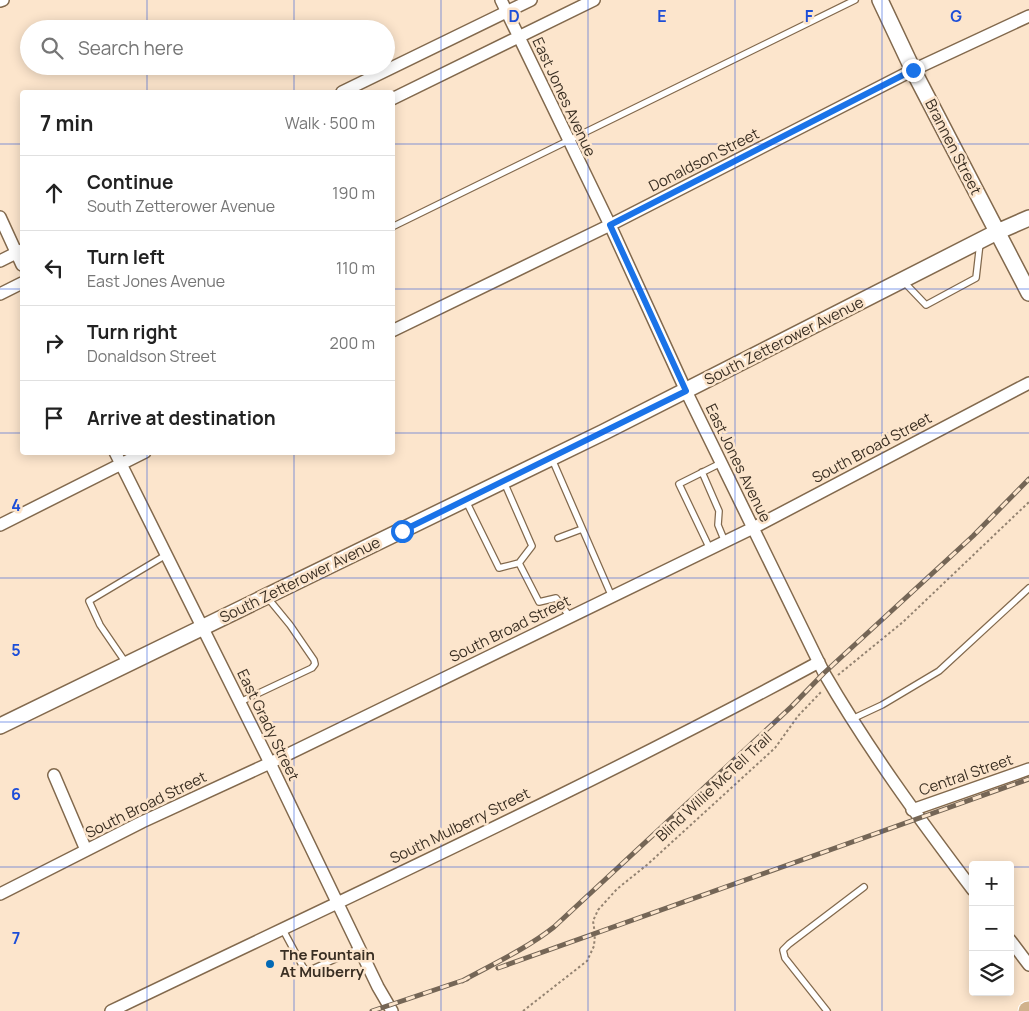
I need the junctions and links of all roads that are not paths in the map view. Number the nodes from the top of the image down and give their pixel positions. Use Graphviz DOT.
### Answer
graph roads {
  1 [pos="501,0"];
  2 [pos="531,0"];
  3 [pos="594,0"];
  4 [pos="855,0"];
  5 [pos="880,0"];
  6 [pos="507,12"];
  7 [pos="1029,16"];
  8 [pos="519,37"];
  9 [pos="395,66"];
  10 [pos="913,70"];
  11 [pos="377,75"];
  12 [pos="346,90"];
  13 [pos="395,99"];
  14 [pos="568,141"];
  15 [pos="0,217"];
  16 [pos="1029,218"];
  17 [pos="610,225"];
  18 [pos="395,226"];
  19 [pos="997,232"];
  20 [pos="980,241"];
  21 [pos="20,251"];
  22 [pos="0,261"];
  23 [pos="902,280"];
  24 [pos="20,284"];
  25 [pos="1029,292"];
  26 [pos="0,294"];
  27 [pos="395,330"];
  28 [pos="1029,383"];
  29 [pos="686,391"];
  30 [pos="116,455"];
  31 [pos="139,455"];
  32 [pos="551,458"];
  33 [pos="721,463"];
  34 [pos="120,464"];
  35 [pos="702,472"];
  36 [pos="503,481"];
  37 [pos="466,500"];
  38 [pos="0,525"];
  39 [pos="753,528"];
  40 [pos="582,529"];
  41 [pos="558,538"];
  42 [pos="725,542"];
  43 [pos="710,549"];
  44 [pos="166,555"];
  45 [pos="519,563"];
  46 [pos="1029,588"];
  47 [pos="267,596"];
  48 [pos="612,597"];
  49 [pos="570,616"];
  50 [pos="203,628"];
  51 [pos="819,662"];
  52 [pos="127,664"];
  53 [pos="240,702"];
  54 [pos="852,719"];
  55 [pos="0,726"];
  56 [pos="270,763"];
  57 [pos="1029,769"];
  58 [pos="54,775"];
  59 [pos="912,810"];
  60 [pos="86,850"];
  61 [pos="969,885"];
  62 [pos="864,887"];
  63 [pos="0,894"];
  64 [pos="338,902"];
  65 [pos="282,928"];
  66 [pos="1014,945"];
  67 [pos="360,948"];
  68 [pos="1029,965"];
  69 [pos="111,1011"];
  70 [pos="392,1011"];
  71 [pos="827,1011"];
  1 -- 6 [label="street, East Jones Avenue"];
  2 -- 6 [label="street"];
  3 -- 8 [label="street"];
  4 -- 14 [label="lane"];
  5 -- 10 [label="street, Brannen Street"];
  6 -- 8 [label="street, East Jones Avenue"];
  6 -- 9 [label="street"];
  7 -- 10 [label="street, Donaldson Street"];
  8 -- 13 [label="street"];
  8 -- 14 [label="street, East Jones Avenue"];
  10 -- 17 [label="street, Donaldson Street"];
  10 -- 19 [label="street, Brannen Street"];
  11 -- 12 [label="street"];
  14 -- 17 [label="street, East Jones Avenue"];
  14 -- 18 [label="lane"];
  15 -- 21 [label="street"];
  16 -- 19 [label="street, South Zetterower Avenue"];
  17 -- 27 [label="street, Donaldson Street"];
  17 -- 29 [label="street, East Jones Avenue"];
  19 -- 20 [label="street, South Zetterower Avenue"];
  19 -- 25 [label="street, Brannen Street"];
  20 -- 23 [label="street, South Zetterower Avenue"];
  20 -- 23 [label="lane"];
  21 -- 22 [label="street"];
  23 -- 29 [label="street, South Zetterower Avenue"];
  24 -- 26 [label="street"];
  28 -- 39 [label="street, South Broad Street"];
  29 -- 32 [label="street, South Zetterower Avenue"];
  29 -- 33 [label="street, East Jones Avenue"];
  30 -- 34 [label="street, East Grady Street"];
  31 -- 34 [label="street"];
  32 -- 36 [label="street, South Zetterower Avenue"];
  32 -- 40 [label="lane"];
  33 -- 35 [label="lane"];
  33 -- 39 [label="street, East Jones Avenue"];
  34 -- 38 [label="street"];
  34 -- 44 [label="street, East Grady Street"];
  35 -- 42 [label="lane"];
  35 -- 43 [label="lane"];
  36 -- 37 [label="street, South Zetterower Avenue"];
  36 -- 45 [label="lane"];
  37 -- 45 [label="lane"];
  37 -- 47 [label="street, South Zetterower Avenue"];
  39 -- 42 [label="street, South Broad Street"];
  39 -- 51 [label="street, East Jones Avenue"];
  40 -- 41 [label="lane"];
  40 -- 48 [label="lane"];
  42 -- 43 [label="street, South Broad Street"];
  43 -- 48 [label="street, South Broad Street"];
  44 -- 50 [label="street, East Grady Street"];
  44 -- 52 [label="lane"];
  45 -- 49 [label="lane"];
  46 -- 54 [label="lane"];
  47 -- 50 [label="street, South Zetterower Avenue"];
  47 -- 53 [label="lane"];
  48 -- 49 [label="street, South Broad Street"];
  49 -- 56 [label="street, South Broad Street"];
  50 -- 52 [label="street, South Zetterower Avenue"];
  50 -- 53 [label="street, East Grady Street"];
  51 -- 54 [label="street, East Jones Avenue"];
  51 -- 64 [label="street, South Mulberry Street"];
  52 -- 55 [label="street, South Zetterower Avenue"];
  53 -- 56 [label="street, East Grady Street"];
  54 -- 59 [label="street, East Jones Avenue"];
  56 -- 60 [label="street, South Broad Street"];
  56 -- 64 [label="street, East Grady Street"];
  57 -- 59 [label="street, Central Street"];
  58 -- 60 [label="street"];
  59 -- 61 [label="street, East Jones Avenue"];
  60 -- 63 [label="street, South Broad Street"];
  62 -- 71 [label="lane"];
  64 -- 65 [label="street, South Mulberry Street"];
  64 -- 67 [label="street, East Grady Street"];
  65 -- 67 [label="lane"];
  65 -- 69 [label="street, South Mulberry Street"];
  66 -- 68 [label="street"];
  67 -- 70 [label="street, East Grady Street"];
}
